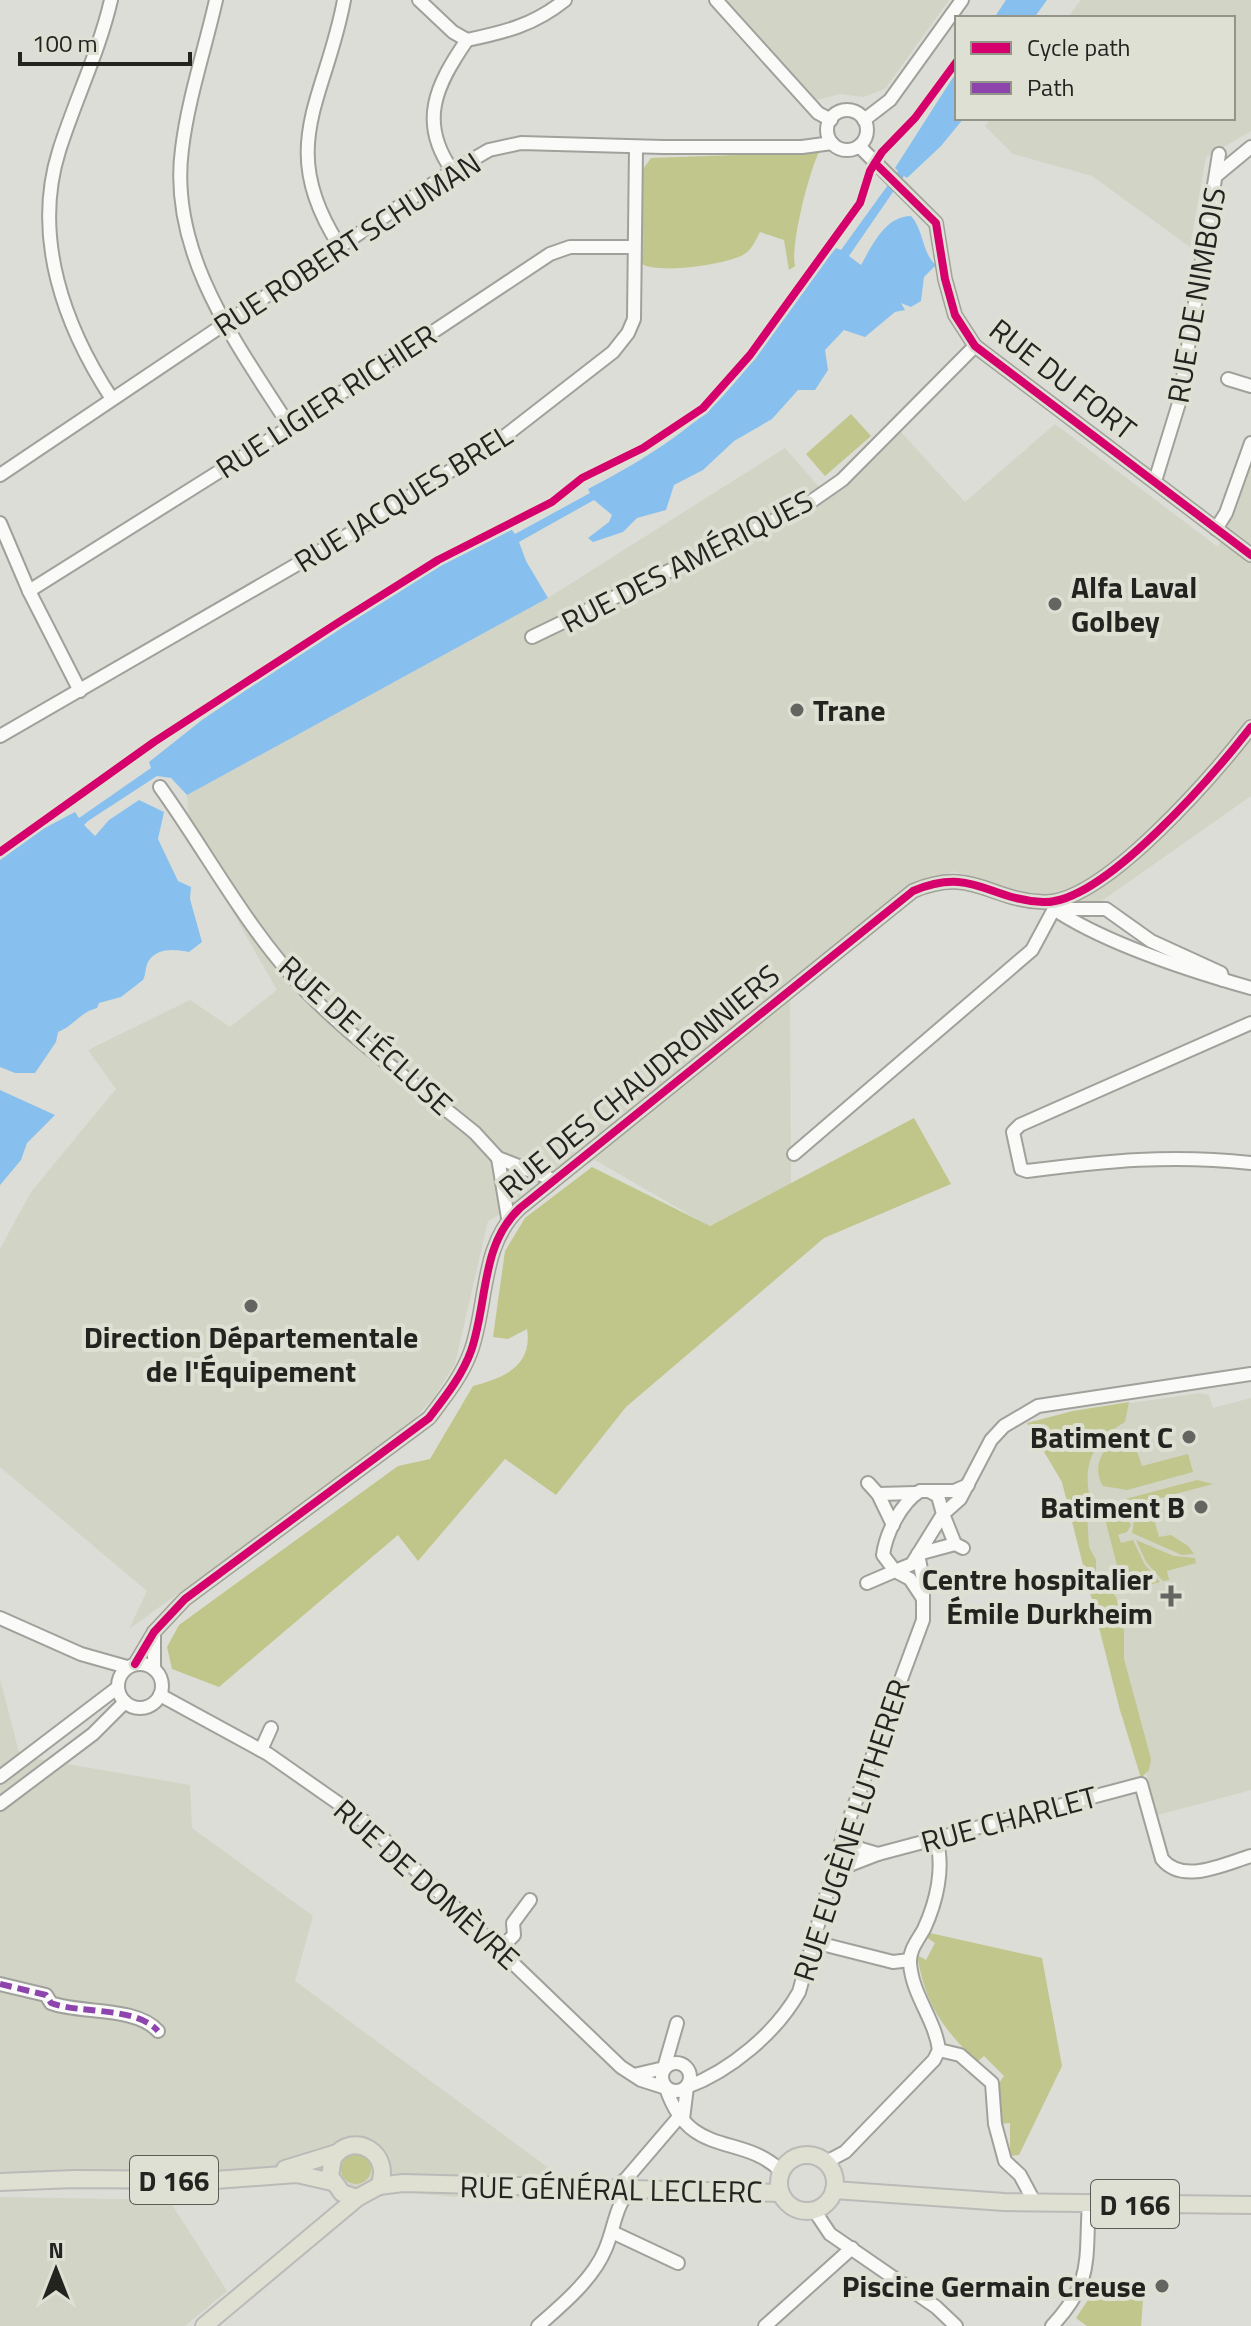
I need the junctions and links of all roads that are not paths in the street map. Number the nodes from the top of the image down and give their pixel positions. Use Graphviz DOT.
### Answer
graph roads {
  1 [pos="111,0"];
  2 [pos="216,0"];
  3 [pos="344,0"];
  4 [pos="419,0"];
  5 [pos="565,0"];
  6 [pos="716,0"];
  7 [pos="962,0"];
  8 [pos="467,40"];
  9 [pos="831,120"];
  10 [pos="864,120"];
  11 [pos="832,143"];
  12 [pos="859,146"];
  13 [pos="636,147"];
  14 [pos="1251,147"];
  15 [pos="1219,154"];
  16 [pos="452,170"];
  17 [pos="1216,176"];
  18 [pos="339,245"];
  19 [pos="634,247"];
  20 [pos="226,323"];
  21 [pos="975,346"];
  22 [pos="1228,379"];
  23 [pos="1251,386"];
  24 [pos="112,399"];
  25 [pos="290,427"];
  26 [pos="1251,443"];
  27 [pos="0,475"];
  28 [pos="1155,481"];
  29 [pos="0,523"];
  30 [pos="1216,529"];
  31 [pos="1251,555"];
  32 [pos="29,591"];
  33 [pos="532,637"];
  34 [pos="80,691"];
  35 [pos="1251,727"];
  36 [pos="0,736"];
  37 [pos="160,787"];
  38 [pos="1053,906"];
  39 [pos="1223,980"];
  40 [pos="1251,988"];
  41 [pos="1251,1023"];
  42 [pos="794,1154"];
  43 [pos="498,1158"];
  44 [pos="1251,1163"];
  45 [pos="554,1180"];
  46 [pos="508,1218"];
  47 [pos="1251,1374"];
  48 [pos="868,1483"];
  49 [pos="968,1485"];
  50 [pos="929,1491"];
  51 [pos="916,1493"];
  52 [pos="878,1494"];
  53 [pos="943,1514"];
  54 [pos="893,1525"];
  55 [pos="918,1554"];
  56 [pos="883,1555"];
  57 [pos="895,1571"];
  58 [pos="923,1598"];
  59 [pos="0,1618"];
  60 [pos="154,1632"];
  61 [pos="81,1654"];
  62 [pos="131,1666"];
  63 [pos="154,1669"];
  64 [pos="117,1686"];
  65 [pos="160,1695"];
  66 [pos="125,1702"];
  67 [pos="271,1728"];
  68 [pos="261,1750"];
  69 [pos="0,1777"];
  70 [pos="0,1804"];
  71 [pos="843,1836"];
  72 [pos="936,1839"];
  73 [pos="878,1854"];
  74 [pos="1251,1856"];
  75 [pos="834,1871"];
  76 [pos="530,1900"];
  77 [pos="814,1942"];
  78 [pos="500,1949"];
  79 [pos="910,1960"];
  80 [pos="0,1984"];
  81 [pos="158,2031"];
  82 [pos="939,2050"];
  83 [pos="664,2068"];
  84 [pos="687,2069"];
  85 [pos="634,2075"];
  86 [pos="711,2075"];
  87 [pos="687,2087"];
  88 [pos="666,2088"];
  89 [pos="681,2118"];
  90 [pos="337,2153"];
  91 [pos="381,2161"];
  92 [pos="826,2162"];
  93 [pos="781,2171"];
  94 [pos="0,2173"];
  95 [pos="272,2174"];
  96 [pos="75,2179"];
  97 [pos="0,2182"];
  98 [pos="334,2185"];
  99 [pos="443,2185"];
  100 [pos="379,2186"];
  101 [pos="611,2190"];
  102 [pos="834,2190"];
  103 [pos="629,2191"];
  104 [pos="780,2193"];
  105 [pos="357,2198"];
  106 [pos="1035,2203"];
  107 [pos="1089,2203"];
  108 [pos="1251,2205"];
  109 [pos="814,2210"];
  110 [pos="323,2226"];
  111 [pos="612,2232"];
  112 [pos="852,2248"];
  113 [pos="678,2263"];
  114 [pos="204,2326"];
  115 [pos="538,2326"];
  116 [pos="765,2326"];
  117 [pos="956,2326"];
  118 [pos="1052,2326"];
  1 -- 24 [label="street"];
  2 -- 20 [label="street"];
  3 -- 18 [label="street"];
  4 -- 8 [label="street"];
  5 -- 8 [label="street"];
  6 -- 9 [label="street"];
  7 -- 10 [label="street"];
  8 -- 16 [label="street"];
  9 -- 10 [label="street"];
  9 -- 11 [label="street"];
  10 -- 12 [label="street"];
  11 -- 12 [label="street"];
  11 -- 13 [label="street, RUE ROBERT SCHUMAN"];
  12 -- 21 [label="street, RUE DU FORT"];
  13 -- 16 [label="street, RUE ROBERT SCHUMAN"];
  13 -- 19 [label="street, RUE JACQUES BREL"];
  14 -- 17 [label="street"];
  15 -- 17 [label="street, RUE DE NIMBOIS"];
  16 -- 18 [label="street, RUE ROBERT SCHUMAN"];
  17 -- 28 [label="street, RUE DE NIMBOIS"];
  18 -- 20 [label="street, RUE ROBERT SCHUMAN"];
  19 -- 25 [label="street, RUE LIGIER RICHIER"];
  19 -- 34 [label="street, RUE JACQUES BREL"];
  20 -- 24 [label="street, RUE ROBERT SCHUMAN"];
  20 -- 25 [label="street"];
  21 -- 28 [label="street, RUE DU FORT"];
  21 -- 33 [label="street, RUE DES AMÉRIQUES"];
  22 -- 23 [label="street"];
  24 -- 27 [label="street, RUE ROBERT SCHUMAN"];
  25 -- 32 [label="street, RUE LIGIER RICHIER"];
  26 -- 30 [label="street"];
  28 -- 30 [label="street, RUE DU FORT"];
  29 -- 32 [label="street"];
  30 -- 31 [label="street, RUE DU FORT"];
  32 -- 34 [label="street"];
  34 -- 36 [label="street, RUE JACQUES BREL"];
  35 -- 38 [label="street"];
  37 -- 43 [label="street, RUE DE L'ÉCLUSE"];
  38 -- 39 [label="street"];
  38 -- 39 [label="street, RUE DES CHAUDRONNIERS"];
  38 -- 42 [label="street"];
  38 -- 45 [label="street, RUE DES CHAUDRONNIERS"];
  39 -- 40 [label="street"];
  41 -- 44 [label="street"];
  43 -- 45 [label="street, RUE DE L'ÉCLUSE"];
  43 -- 46 [label="street"];
  45 -- 46 [label="street, RUE DES CHAUDRONNIERS"];
  46 -- 60 [label="street, RUE DES CHAUDRONNIERS"];
  47 -- 49 [label="street"];
  48 -- 52 [label="street"];
  49 -- 50 [label="street"];
  49 -- 53 [label="street"];
  50 -- 51 [label="street"];
  50 -- 53 [label="street"];
  51 -- 52 [label="street"];
  51 -- 54 [label="street"];
  52 -- 54 [label="street"];
  53 -- 55 [label="street"];
  53 -- 55 [label="street"];
  54 -- 56 [label="street"];
  55 -- 57 [label="street"];
  55 -- 58 [label="street, RUE EUGÈNE LUTHERER"];
  56 -- 57 [label="street"];
  56 -- 57 [label="street"];
  57 -- 58 [label="street"];
  58 -- 71 [label="street, RUE EUGÈNE LUTHERER"];
  59 -- 61 [label="street"];
  60 -- 62 [label="street, RUE DES CHAUDRONNIERS"];
  60 -- 63 [label="street"];
  61 -- 62 [label="street"];
  61 -- 64 [label="street"];
  62 -- 63 [label="street"];
  62 -- 64 [label="street"];
  63 -- 65 [label="street"];
  64 -- 66 [label="street"];
  64 -- 69 [label="street"];
  65 -- 66 [label="street"];
  65 -- 68 [label="street, RUE DE DOMÈVRE"];
  66 -- 70 [label="street"];
  67 -- 68 [label="street"];
  68 -- 78 [label="street, RUE DE DOMÈVRE"];
  71 -- 73 [label="street"];
  71 -- 75 [label="street, RUE EUGÈNE LUTHERER"];
  72 -- 73 [label="street, RUE CHARLET"];
  72 -- 74 [label="street, RUE CHARLET"];
  72 -- 79 [label="street"];
  73 -- 75 [label="street, RUE CHARLET"];
  75 -- 77 [label="street, RUE EUGÈNE LUTHERER"];
  76 -- 78 [label="street"];
  77 -- 79 [label="street"];
  77 -- 86 [label="street, RUE EUGÈNE LUTHERER"];
  78 -- 85 [label="street, RUE DE DOMÈVRE"];
  79 -- 82 [label="street"];
  80 -- 81 [label="street"];
  82 -- 92 [label="street"];
  82 -- 106 [label="street"];
  83 -- 84 [label="street"];
  83 -- 84 [label="street"];
  83 -- 85 [label="street"];
  83 -- 88 [label="street"];
  84 -- 86 [label="street"];
  84 -- 87 [label="street"];
  85 -- 88 [label="street, RUE DE DOMÈVRE"];
  86 -- 87 [label="street, RUE EUGÈNE LUTHERER"];
  87 -- 88 [label="street"];
  87 -- 89 [label="street"];
  88 -- 89 [label="street"];
  89 -- 93 [label="street"];
  89 -- 101 [label="street"];
  90 -- 91 [label="main road"];
  90 -- 95 [label="main road, D 166"];
  90 -- 98 [label="main road"];
  91 -- 99 [label="main road, RUE GÉNÉRAL LECLERC"];
  91 -- 100 [label="main road"];
  92 -- 93 [label="main road"];
  92 -- 102 [label="main road"];
  93 -- 104 [label="main road"];
  94 -- 96 [label="main road, D 166"];
  95 -- 96 [label="main road, D 166"];
  95 -- 98 [label="main road, D 166"];
  96 -- 97 [label="main road, D 166"];
  98 -- 105 [label="main road"];
  98 -- 110 [label="main road"];
  99 -- 100 [label="main road, RUE GÉNÉRAL LECLERC"];
  99 -- 101 [label="main road, RUE GÉNÉRAL LECLERC"];
  100 -- 105 [label="main road"];
  101 -- 103 [label="main road, RUE GÉNÉRAL LECLERC"];
  102 -- 106 [label="main road, D 166"];
  102 -- 109 [label="main road"];
  103 -- 104 [label="main road, RUE GÉNÉRAL LECLERC"];
  103 -- 111 [label="street"];
  104 -- 109 [label="main road"];
  105 -- 110 [label="main road"];
  106 -- 107 [label="main road, D 166"];
  107 -- 108 [label="main road, D 166"];
  107 -- 118 [label="street"];
  109 -- 112 [label="street"];
  110 -- 114 [label="main road"];
  111 -- 113 [label="street"];
  111 -- 115 [label="street"];
  112 -- 116 [label="street"];
  112 -- 117 [label="street"];
}
